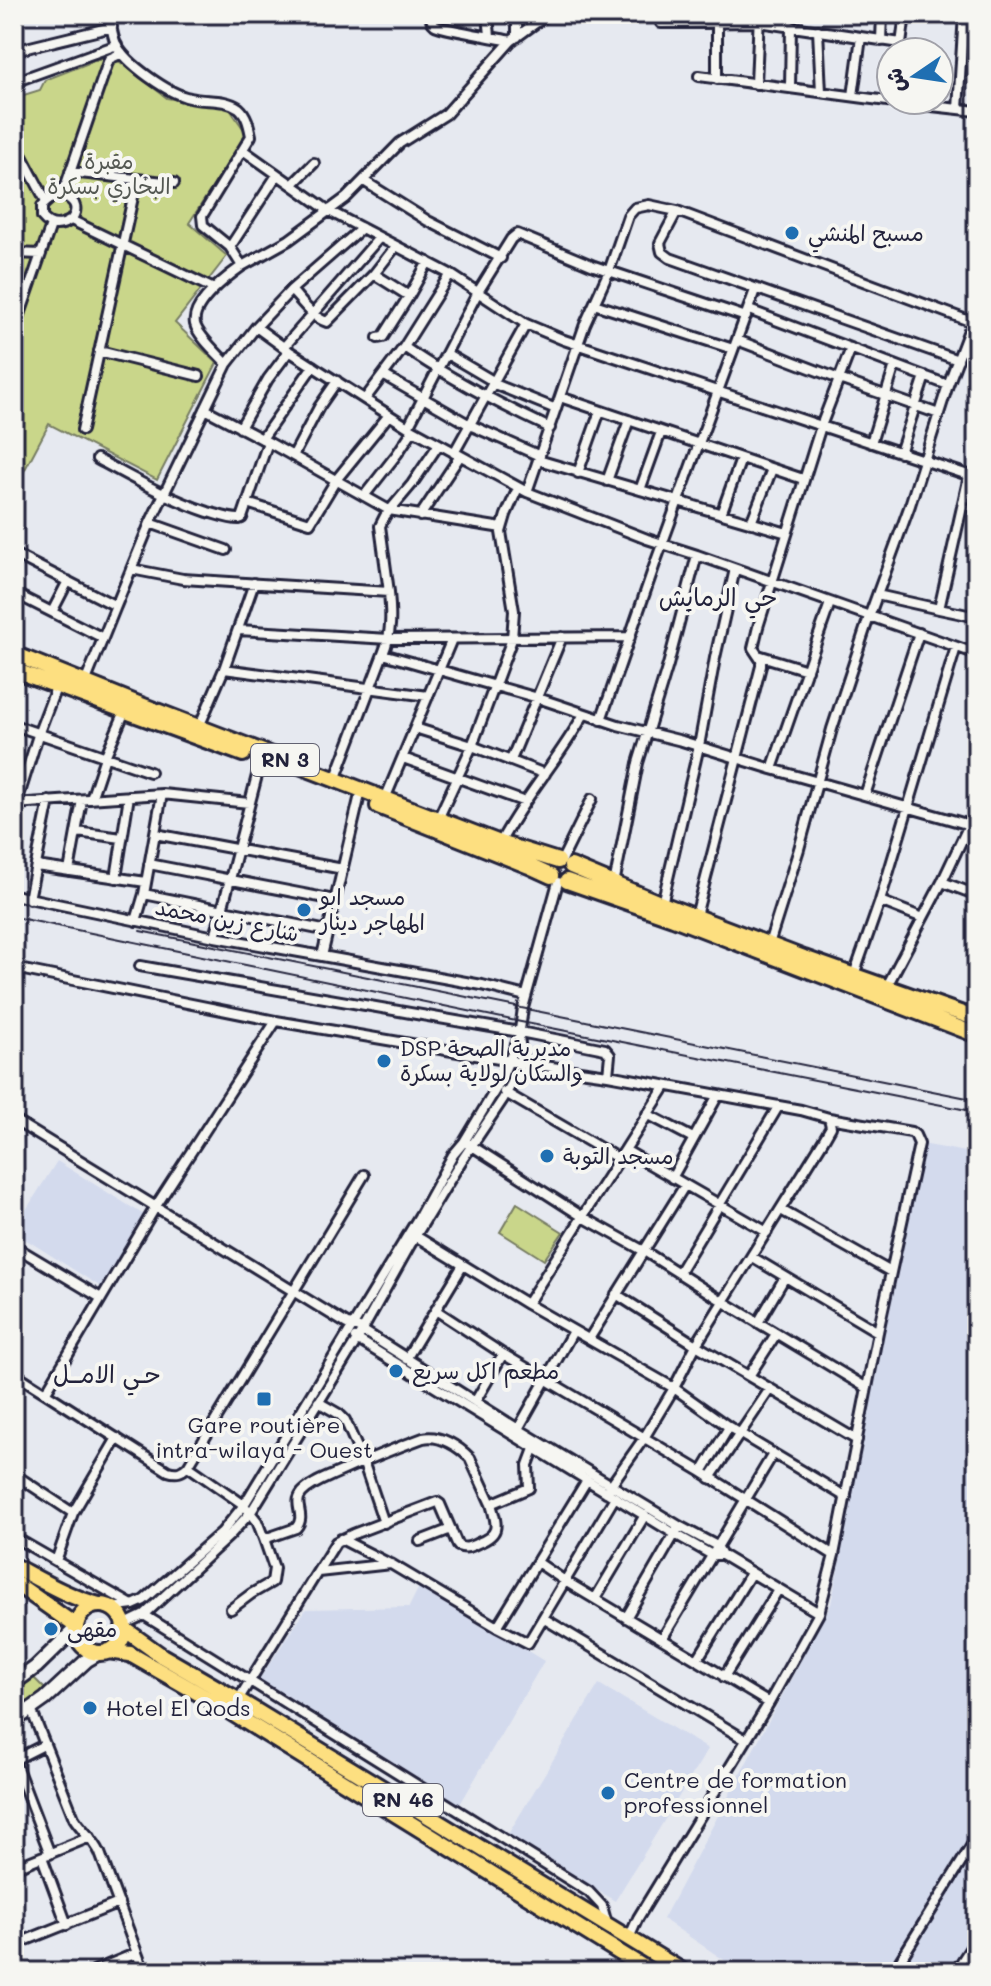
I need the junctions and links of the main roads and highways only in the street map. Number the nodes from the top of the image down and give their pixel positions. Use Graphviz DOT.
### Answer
graph roads {
  1 [pos="14,654"];
  2 [pos="14,670"];
  3 [pos="564,862"];
  4 [pos="559,880"];
  5 [pos="977,1019"];
  6 [pos="977,1035"];
  7 [pos="14,1566"];
  8 [pos="14,1582"];
  9 [pos="107,1607"];
  10 [pos="123,1626"];
  11 [pos="76,1627"];
  12 [pos="104,1652"];
  13 [pos="651,1972"];
  14 [pos="684,1972"];
  1 -- 3 [label="main road, RN 3"];
  2 -- 4 [label="main road, RN 3"];
  3 -- 4 [label="main road"];
  3 -- 5 [label="main road, RN 3"];
  4 -- 6 [label="main road, RN 3"];
  7 -- 9 [label="main road"];
  8 -- 11 [label="main road"];
  9 -- 10 [label="main road"];
  9 -- 11 [label="main road"];
  10 -- 12 [label="main road"];
  10 -- 14 [label="main road, RN 46"];
  11 -- 12 [label="main road"];
  12 -- 13 [label="main road, RN 46"];
}
